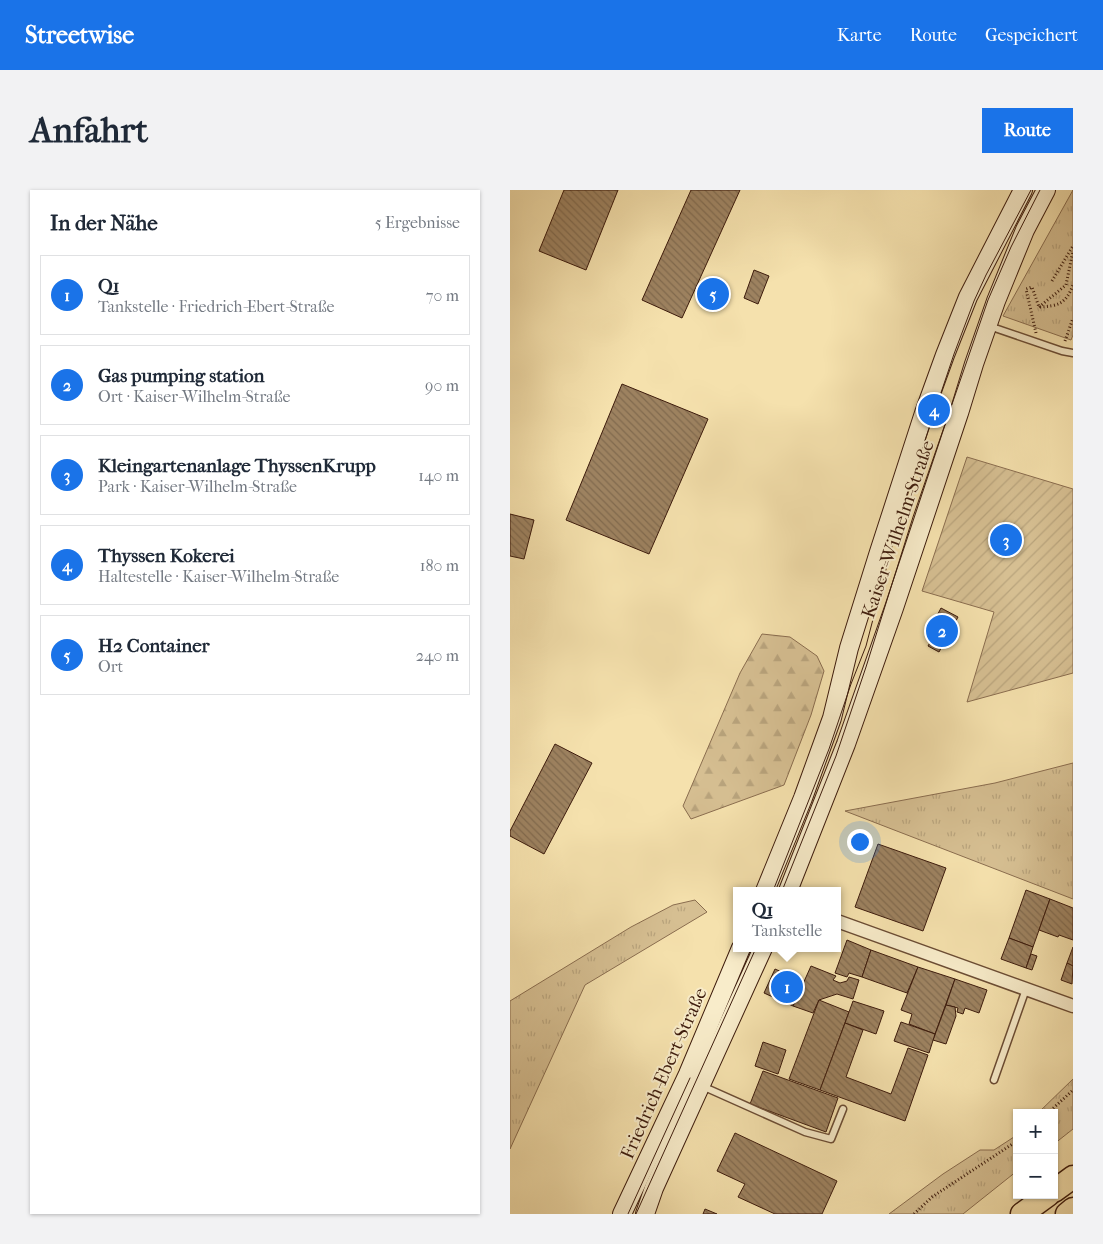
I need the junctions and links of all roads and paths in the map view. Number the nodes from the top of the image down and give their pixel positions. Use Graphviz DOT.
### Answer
graph roads {
  1 [pos="1023,190"];
  2 [pos="1046,190"];
  3 [pos="1073,246"];
  4 [pos="1073,251"];
  5 [pos="1052,281"];
  6 [pos="1073,285"];
  7 [pos="1039,307"];
  8 [pos="1073,318"];
  9 [pos="988,326"];
  10 [pos="1039,343"];
  11 [pos="1062,350"];
  12 [pos="1073,353"];
  13 [pos="767,887"];
  14 [pos="790,887"];
  15 [pos="841,922"];
  16 [pos="739,952"];
  17 [pos="761,952"];
  18 [pos="1026,989"];
  19 [pos="1073,1006"];
  20 [pos="994,1080"];
  21 [pos="701,1085"];
  22 [pos="1073,1090"];
  23 [pos="843,1109"];
  24 [pos="1052,1109"];
  25 [pos="1013,1144"];
  26 [pos="1073,1177"];
  27 [pos="1058,1188"];
  28 [pos="1043,1199"];
  29 [pos="1073,1208"];
  30 [pos="622,1214"];
  31 [pos="645,1214"];
  32 [pos="914,1214"];
  33 [pos="1022,1214"];
  34 [pos="1067,1214"];
  1 -- 13 [label="main road, Kaiser-Wilhelm-Straße"];
  2 -- 9 [label="main road, Kaiser-Wilhelm-Straße"];
  3 -- 5 [label="path"];
  4 -- 7 [label="path"];
  6 -- 7 [label="path"];
  7 -- 10 [label="path"];
  8 -- 11 [label="path"];
  9 -- 10 [label="lane"];
  9 -- 14 [label="main road, Kaiser-Wilhelm-Straße"];
  10 -- 11 [label="lane"];
  11 -- 12 [label="lane"];
  15 -- 18 [label="street"];
  16 -- 30 [label="main road, Friedrich-Ebert-Straße"];
  17 -- 21 [label="main road, Friedrich-Ebert-Straße"];
  18 -- 19 [label="street"];
  18 -- 20 [label="lane"];
  21 -- 23 [label="lane"];
  21 -- 31 [label="main road, Friedrich-Ebert-Straße"];
  22 -- 24 [label="path"];
  25 -- 32 [label="path"];
  26 -- 27 [label="highway"];
  28 -- 33 [label="highway"];
  29 -- 34 [label="highway"];
}
